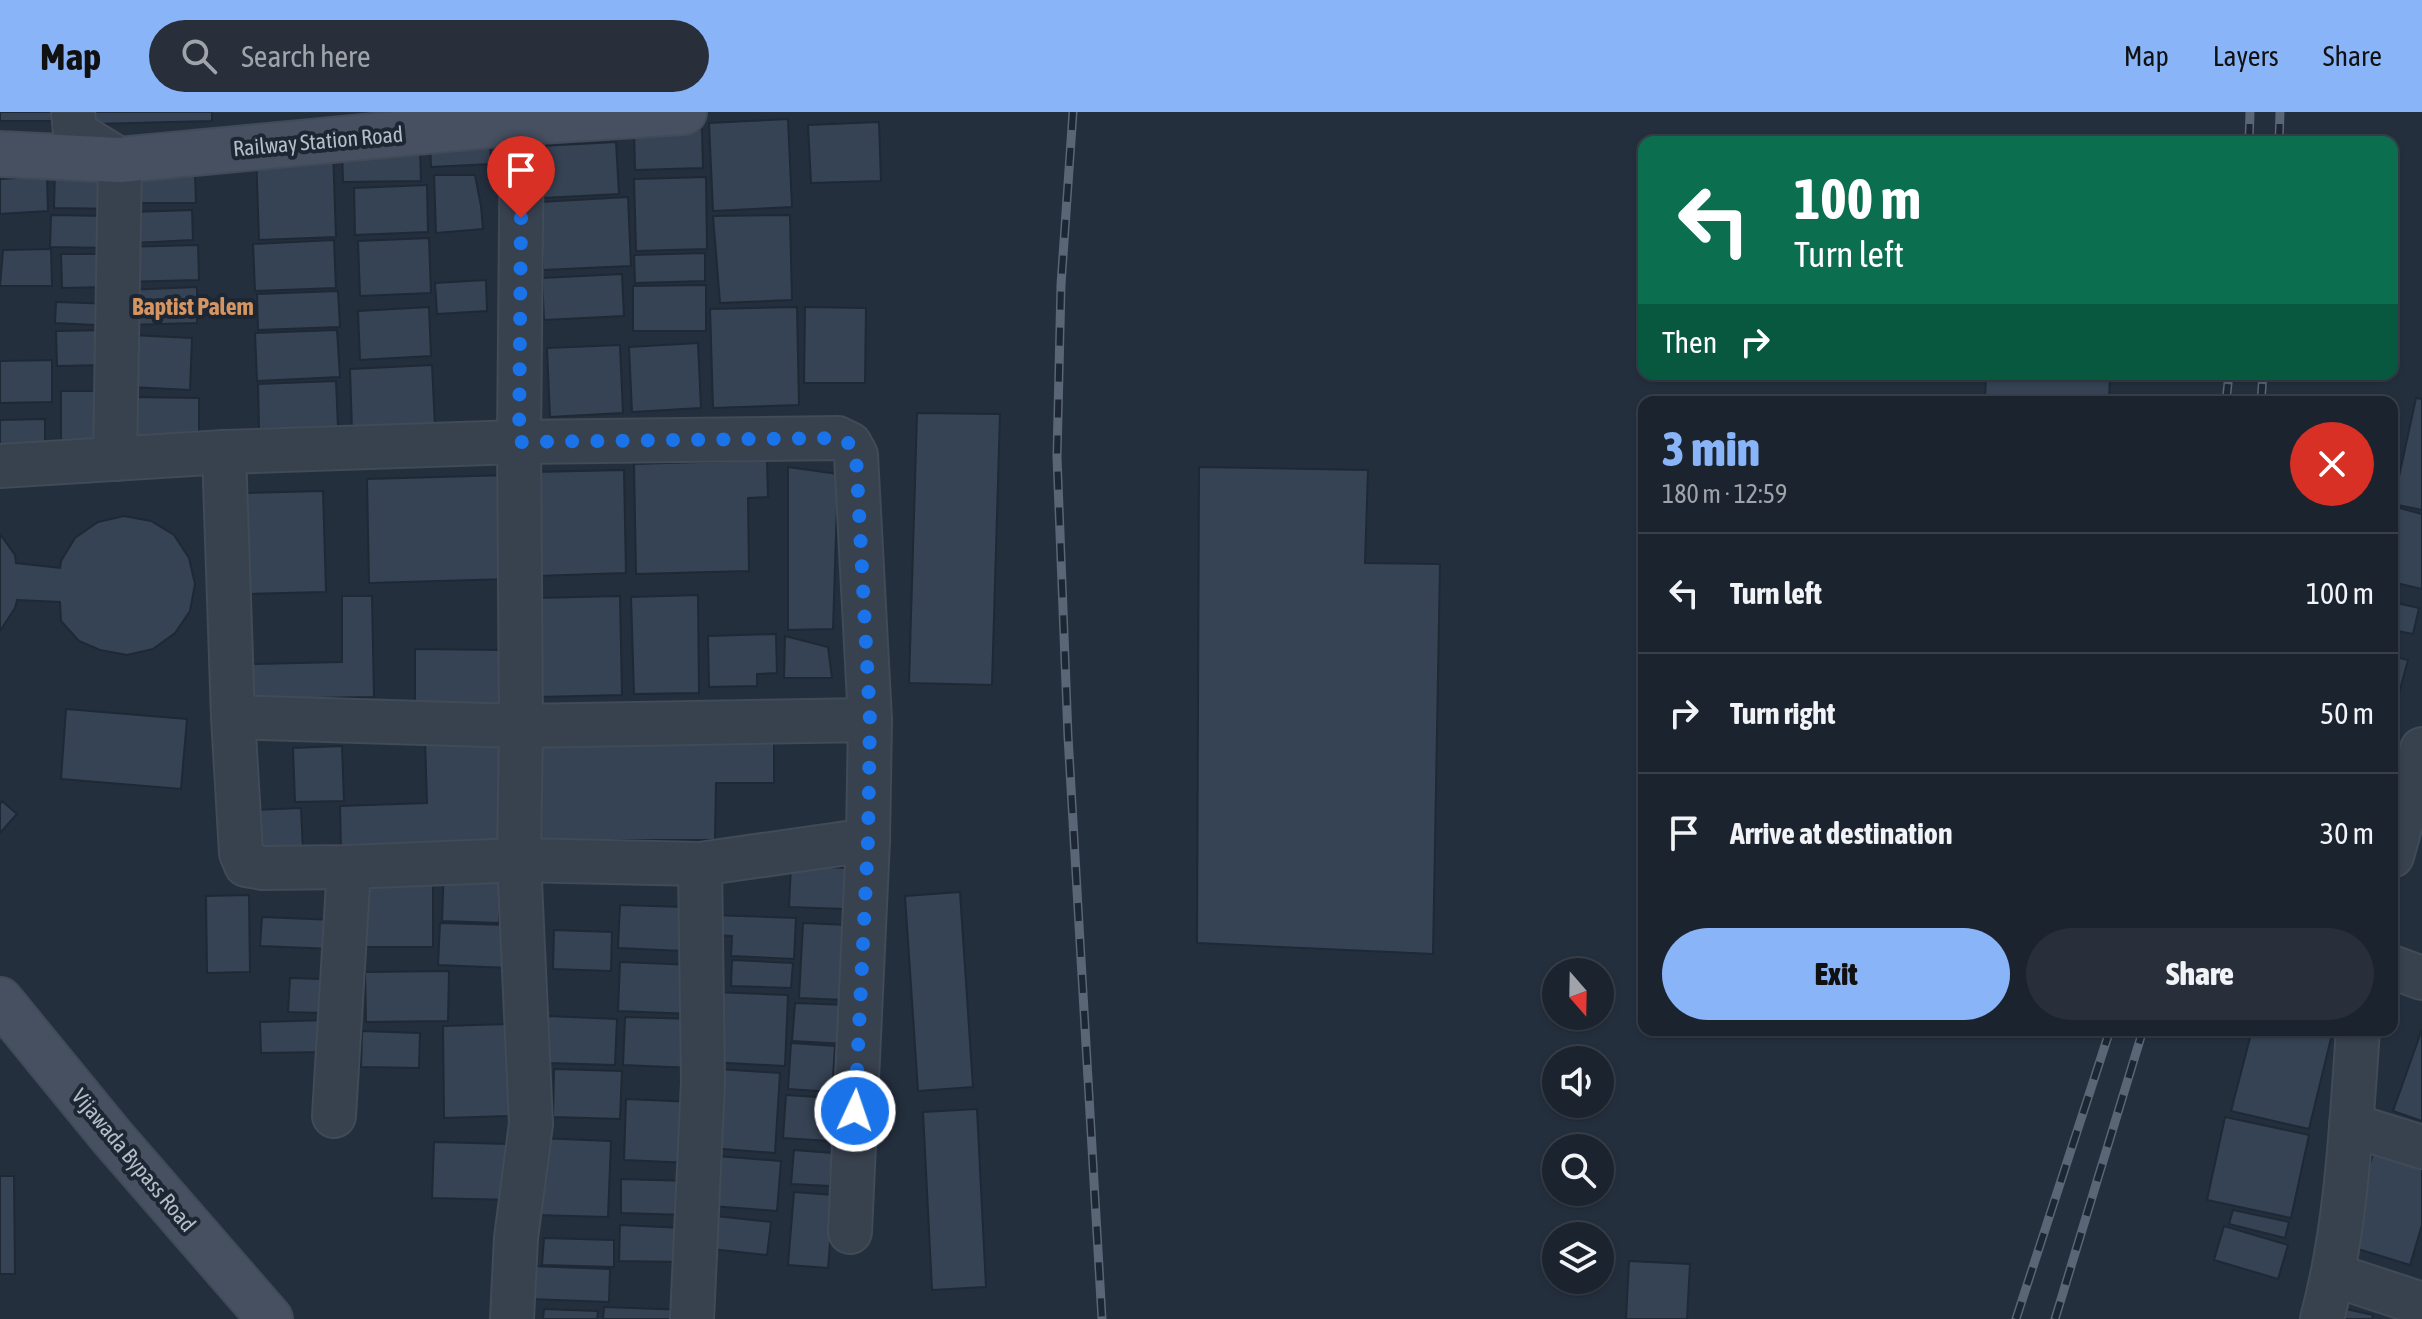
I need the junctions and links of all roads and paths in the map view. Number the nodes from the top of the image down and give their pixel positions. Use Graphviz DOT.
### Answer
graph roads {
  1 [pos="73,112"];
  2 [pos="684,112"];
  3 [pos="522,122"];
  4 [pos="0,154"];
  5 [pos="120,160"];
  6 [pos="519,442"];
  7 [pos="224,452"];
  8 [pos="115,459"];
  9 [pos="0,466"];
  10 [pos="233,717"];
  11 [pos="870,720"];
  12 [pos="521,726"];
  13 [pos="2422,749"];
  14 [pos="2398,835"];
  15 [pos="868,840"];
  16 [pos="519,860"];
  17 [pos="700,864"];
  18 [pos="349,867"];
  19 [pos="2398,969"];
  20 [pos="2422,978"];
  21 [pos="0,1000"];
  22 [pos="2358,1036"];
  23 [pos="334,1116"];
  24 [pos="2351,1125"];
  25 [pos="2422,1147"];
  26 [pos="850,1232"];
  27 [pos="2334,1275"];
  28 [pos="2422,1304"];
  29 [pos="270,1319"];
  30 [pos="512,1319"];
  31 [pos="692,1319"];
  32 [pos="2322,1319"];
  1 -- 5 [label="street"];
  2 -- 3 [label="street, Railway Station Road"];
  3 -- 5 [label="street, Railway Station Road"];
  3 -- 6 [label="street"];
  4 -- 5 [label="street, Railway Station Road"];
  5 -- 8 [label="street"];
  6 -- 7 [label="street"];
  6 -- 11 [label="street"];
  6 -- 12 [label="street"];
  7 -- 8 [label="street"];
  7 -- 10 [label="street"];
  8 -- 9 [label="street"];
  10 -- 12 [label="street"];
  10 -- 18 [label="street"];
  11 -- 12 [label="street"];
  11 -- 15 [label="street"];
  12 -- 16 [label="street"];
  13 -- 14 [label="street"];
  15 -- 17 [label="street"];
  15 -- 26 [label="street"];
  16 -- 17 [label="street"];
  16 -- 18 [label="street"];
  16 -- 30 [label="street"];
  17 -- 31 [label="street"];
  18 -- 23 [label="street"];
  19 -- 20 [label="street"];
  21 -- 29 [label="street, Vijawada Bypass Road"];
  22 -- 24 [label="street"];
  24 -- 25 [label="street"];
  24 -- 27 [label="street"];
  27 -- 28 [label="street"];
  27 -- 32 [label="street"];
}
